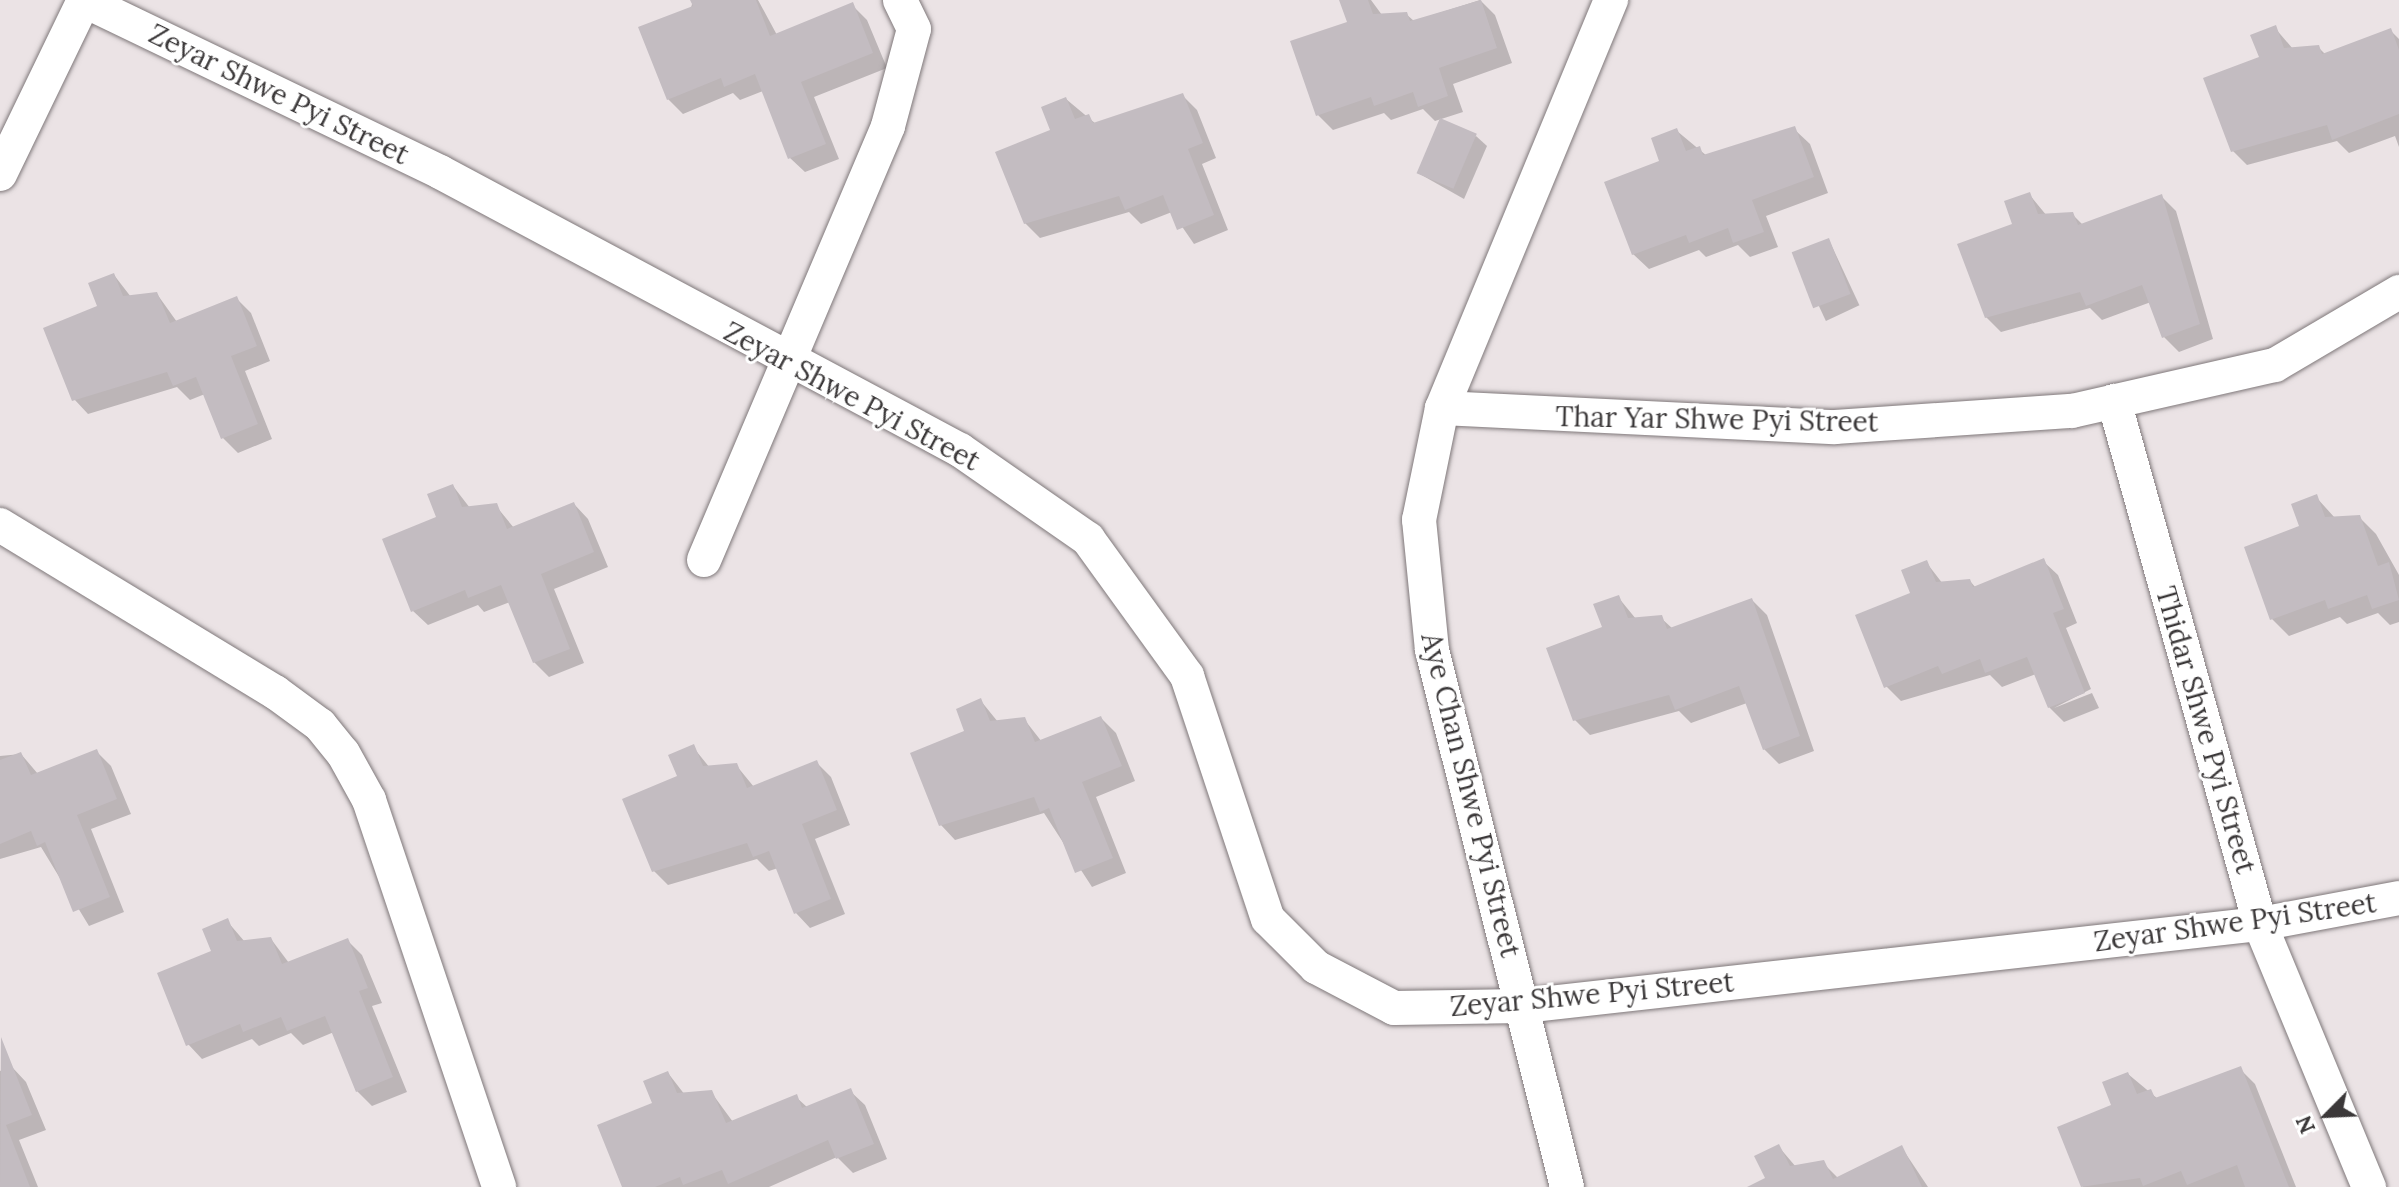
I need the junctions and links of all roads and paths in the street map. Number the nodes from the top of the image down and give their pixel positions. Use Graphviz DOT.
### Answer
graph roads {
  1 [pos="1611,0"];
  2 [pos="86,1"];
  3 [pos="914,10"];
  4 [pos="0,174"];
  5 [pos="2399,292"];
  6 [pos="788,361"];
  7 [pos="2114,401"];
  8 [pos="1442,408"];
  9 [pos="0,525"];
  10 [pos="704,560"];
  11 [pos="2399,898"];
  12 [pos="2260,924"];
  13 [pos="1523,1006"];
  14 [pos="499,1187"];
  15 [pos="1567,1187"];
  16 [pos="2369,1187"];
  1 -- 8 [label="street, Aye Chan Shwe Pyi Street"];
  2 -- 4 [label="street"];
  2 -- 6 [label="street, Zeyar Shwe Pyi Street"];
  3 -- 6 [label="street"];
  5 -- 7 [label="street, Thar Yar Shwe Pyi Street"];
  6 -- 10 [label="street"];
  6 -- 13 [label="street, Zeyar Shwe Pyi Street"];
  7 -- 8 [label="street, Thar Yar Shwe Pyi Street"];
  7 -- 12 [label="street, Thidar Shwe Pyi Street"];
  8 -- 13 [label="street, Aye Chan Shwe Pyi Street"];
  9 -- 14 [label="street"];
  11 -- 12 [label="street, Zeyar Shwe Pyi Street"];
  12 -- 13 [label="street, Zeyar Shwe Pyi Street"];
  12 -- 16 [label="street, Thidar Shwe Pyi Street"];
  13 -- 15 [label="street, Aye Chan Shwe Pyi Street"];
}
